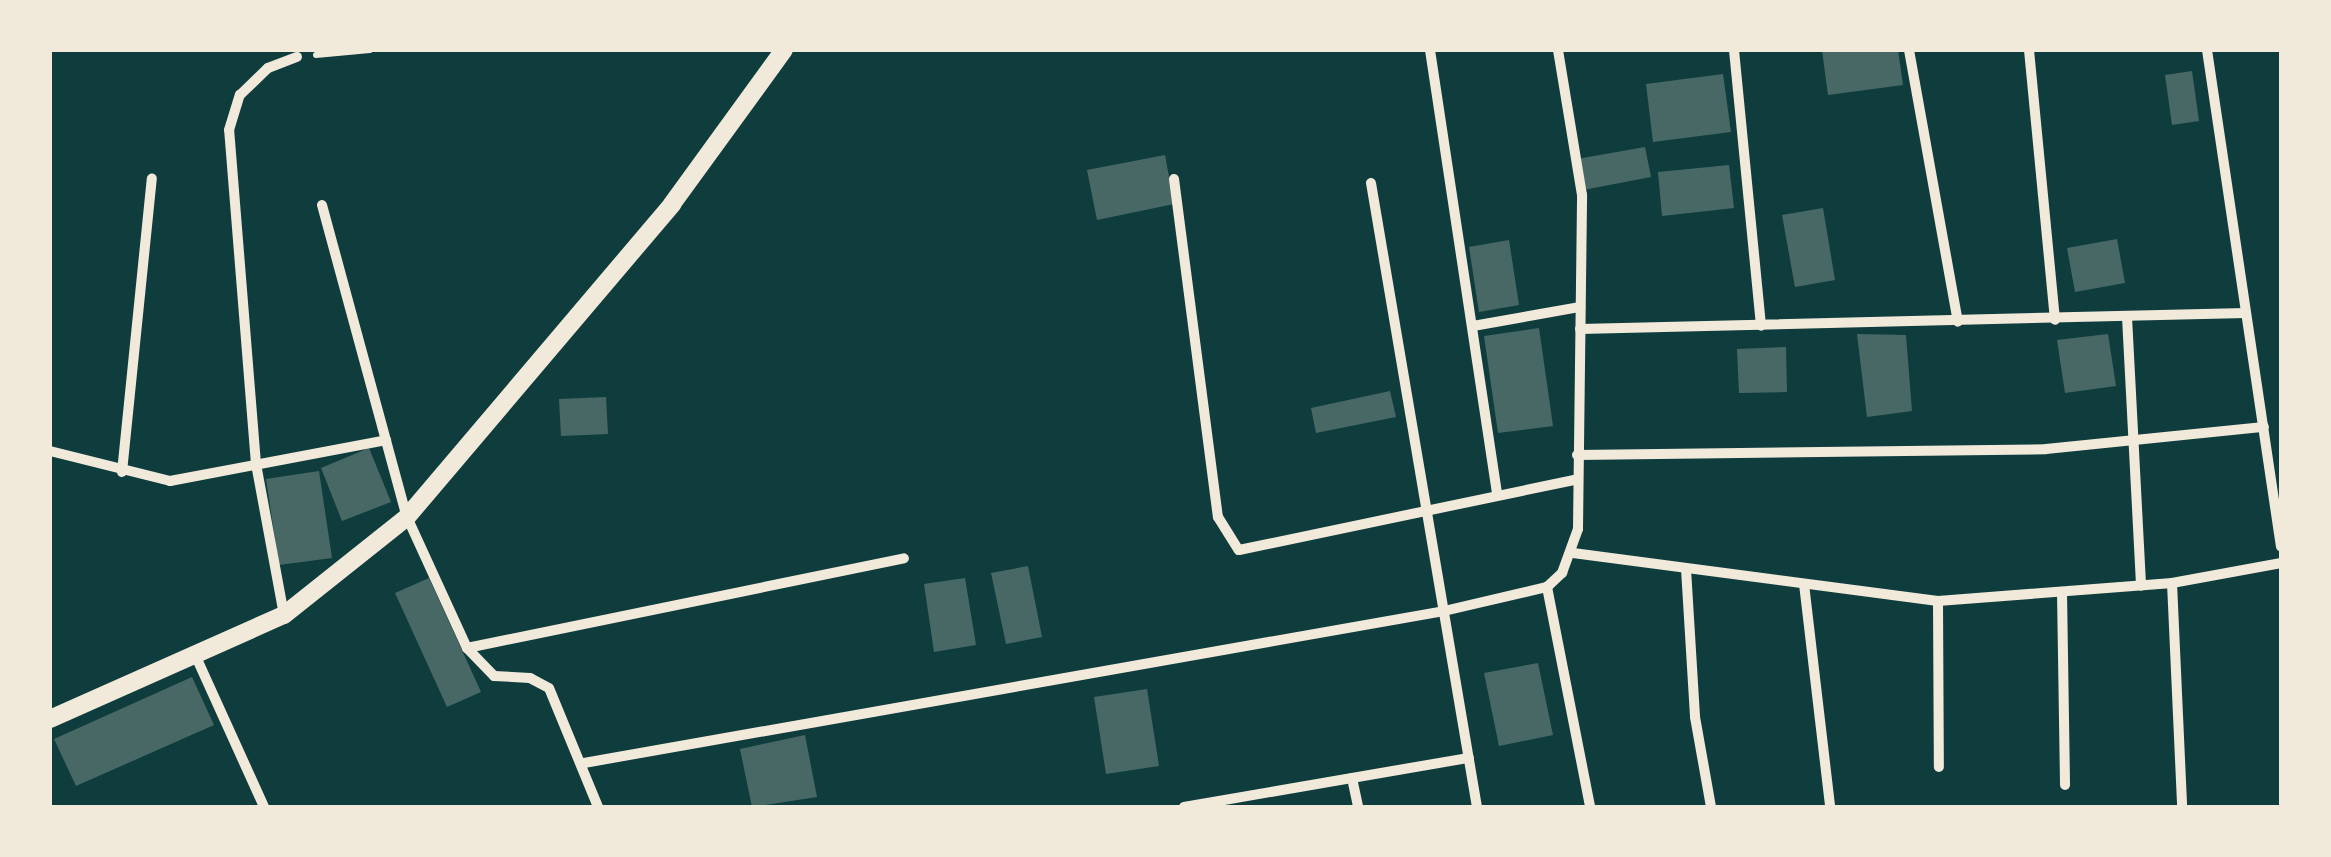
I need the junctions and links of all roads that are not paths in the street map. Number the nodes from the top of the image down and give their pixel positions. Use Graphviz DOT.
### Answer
graph roads {
  1 [pos="784,50"];
  2 [pos="1430,50"];
  3 [pos="1558,50"];
  4 [pos="1734,50"];
  5 [pos="1909,50"];
  6 [pos="2029,50"];
  7 [pos="2207,50"];
  8 [pos="297,57"];
  9 [pos="1174,178"];
  10 [pos="152,179"];
  11 [pos="1371,183"];
  12 [pos="322,205"];
  13 [pos="1580,307"];
  14 [pos="2246,313"];
  15 [pos="2127,317"];
  16 [pos="2054,320"];
  17 [pos="1958,322"];
  18 [pos="1473,326"];
  19 [pos="1760,326"];
  20 [pos="1580,329"];
  21 [pos="2264,427"];
  22 [pos="386,440"];
  23 [pos="2134,440"];
  24 [pos="50,451"];
  25 [pos="1577,455"];
  26 [pos="256,464"];
  27 [pos="122,472"];
  28 [pos="1578,479"];
  29 [pos="1497,494"];
  30 [pos="1427,513"];
  31 [pos="407,517"];
  32 [pos="2281,546"];
  33 [pos="1573,553"];
  34 [pos="904,558"];
  35 [pos="2281,563"];
  36 [pos="1686,568"];
  37 [pos="2172,583"];
  38 [pos="1804,584"];
  39 [pos="2140,586"];
  40 [pos="1547,587"];
  41 [pos="2062,592"];
  42 [pos="1938,600"];
  43 [pos="1444,611"];
  44 [pos="284,616"];
  45 [pos="467,648"];
  46 [pos="197,658"];
  47 [pos="50,719"];
  48 [pos="1469,758"];
  49 [pos="584,762"];
  50 [pos="1940,766"];
  51 [pos="1352,778"];
  52 [pos="2065,785"];
  53 [pos="264,807"];
  54 [pos="598,807"];
  55 [pos="1184,807"];
  56 [pos="1358,807"];
  57 [pos="1477,807"];
  58 [pos="1590,807"];
  59 [pos="1711,807"];
  60 [pos="1830,807"];
  61 [pos="2182,807"];
  1 -- 31 [label="street"];
  2 -- 18 [label="street"];
  3 -- 13 [label="street"];
  4 -- 19 [label="street"];
  5 -- 17 [label="street"];
  6 -- 16 [label="street"];
  7 -- 14 [label="street"];
  8 -- 26 [label="street"];
  9 -- 30 [label="street"];
  10 -- 27 [label="street"];
  11 -- 30 [label="street"];
  12 -- 22 [label="street"];
  13 -- 18 [label="street"];
  13 -- 20 [label="street"];
  14 -- 15 [label="street"];
  14 -- 21 [label="street"];
  15 -- 16 [label="street"];
  15 -- 23 [label="street"];
  16 -- 17 [label="street"];
  17 -- 19 [label="street"];
  18 -- 29 [label="street"];
  19 -- 20 [label="street"];
  20 -- 25 [label="street"];
  21 -- 23 [label="street"];
  21 -- 32 [label="street"];
  22 -- 26 [label="street"];
  22 -- 31 [label="street"];
  23 -- 25 [label="street"];
  23 -- 39 [label="street"];
  24 -- 27 [label="street"];
  25 -- 28 [label="street"];
  26 -- 27 [label="street"];
  26 -- 44 [label="street"];
  28 -- 29 [label="street"];
  28 -- 33 [label="street"];
  29 -- 30 [label="street"];
  30 -- 43 [label="street"];
  31 -- 44 [label="street"];
  31 -- 45 [label="street"];
  33 -- 36 [label="street"];
  33 -- 40 [label="street"];
  34 -- 45 [label="street"];
  35 -- 37 [label="street"];
  36 -- 38 [label="street"];
  36 -- 59 [label="street"];
  37 -- 39 [label="street"];
  37 -- 61 [label="street"];
  38 -- 42 [label="street"];
  38 -- 60 [label="street"];
  39 -- 41 [label="street"];
  40 -- 43 [label="street"];
  40 -- 58 [label="street"];
  41 -- 42 [label="street"];
  41 -- 52 [label="street"];
  42 -- 50 [label="street"];
  43 -- 48 [label="street"];
  43 -- 49 [label="street"];
  44 -- 46 [label="street"];
  45 -- 49 [label="street"];
  46 -- 47 [label="street"];
  46 -- 53 [label="street"];
  48 -- 51 [label="street"];
  48 -- 57 [label="street"];
  49 -- 54 [label="street"];
  51 -- 55 [label="street"];
  51 -- 56 [label="street"];
}
